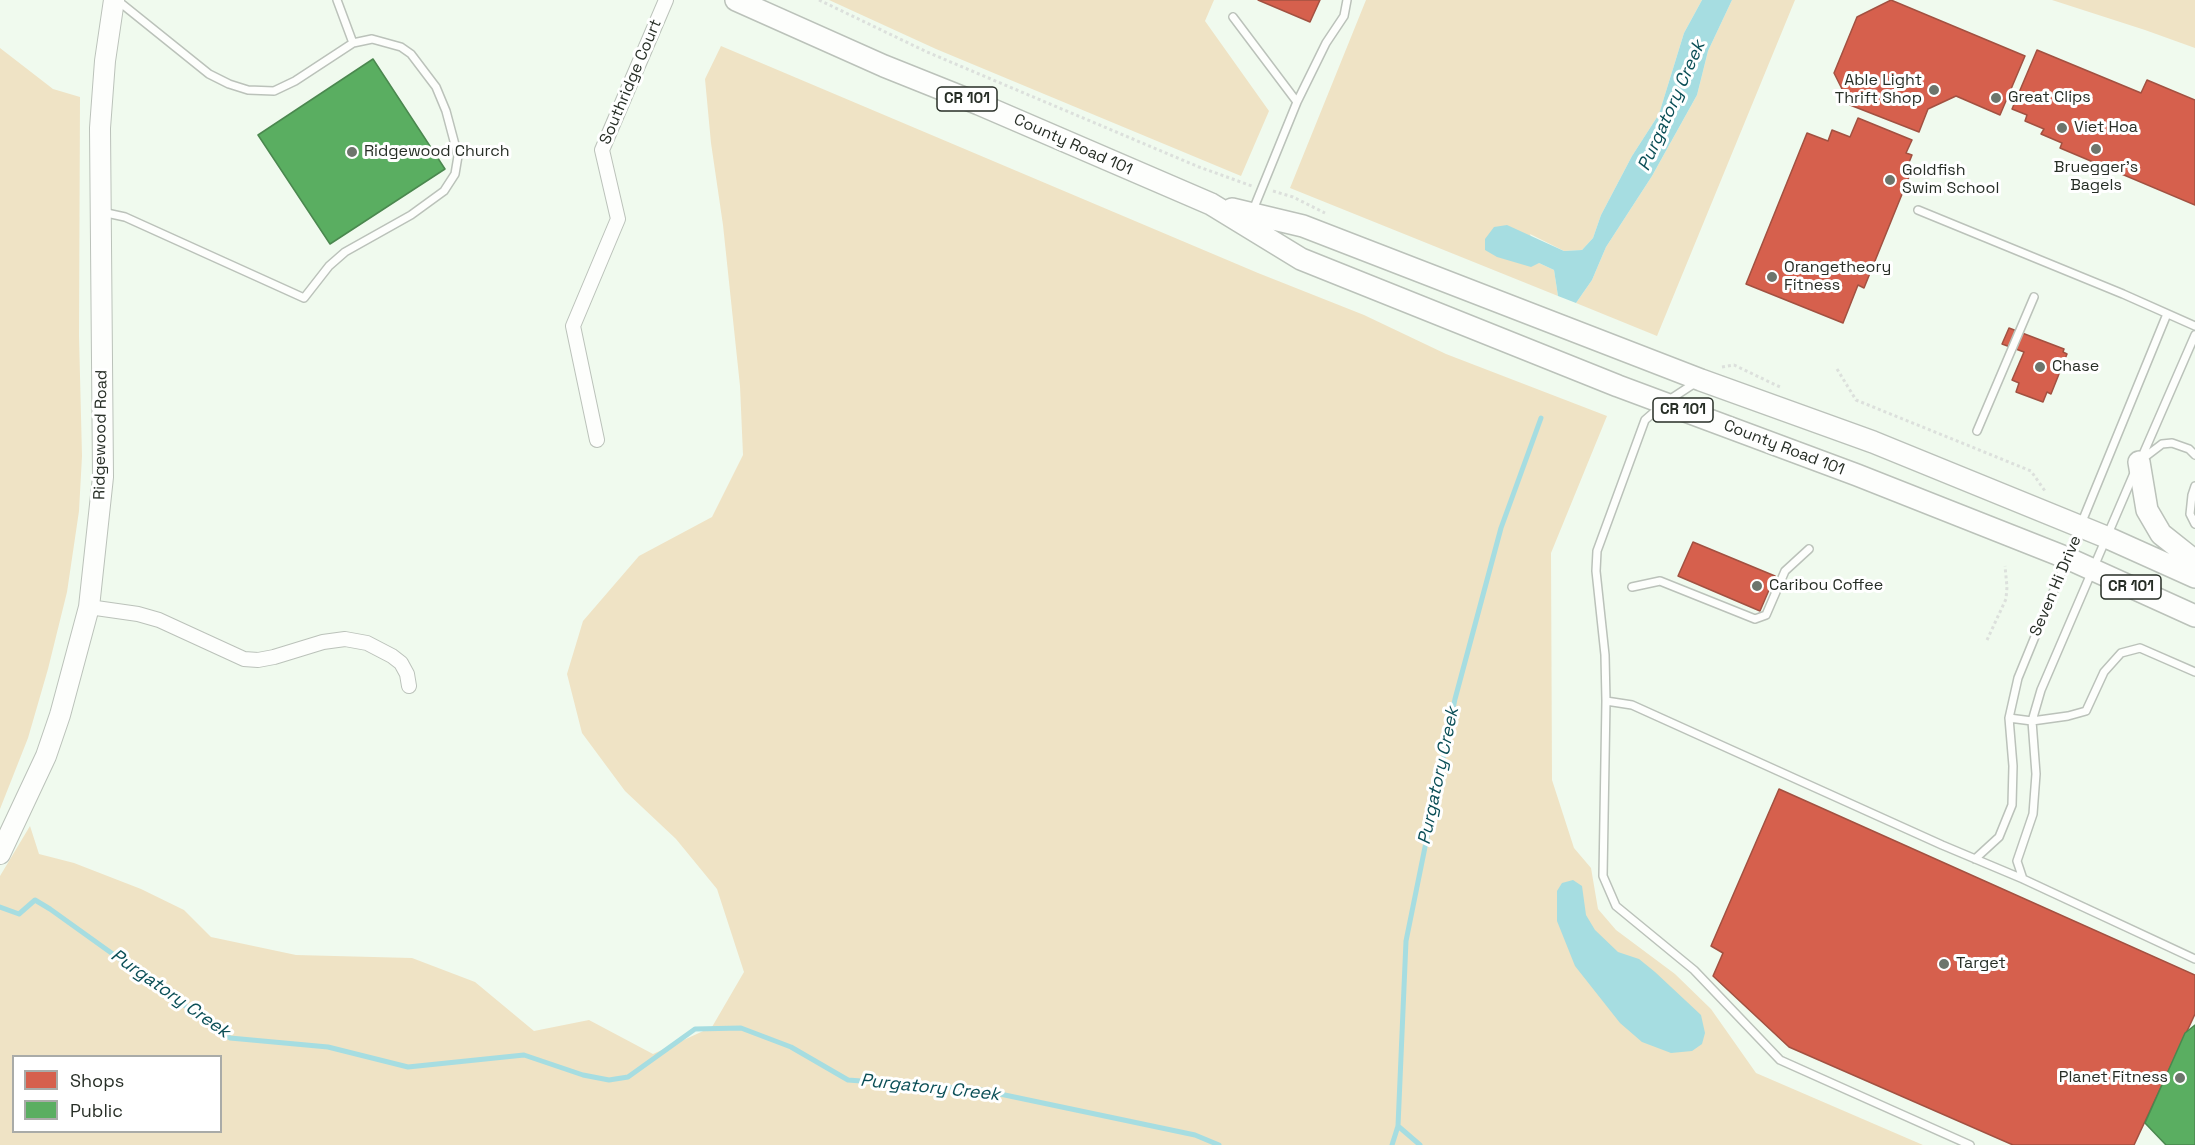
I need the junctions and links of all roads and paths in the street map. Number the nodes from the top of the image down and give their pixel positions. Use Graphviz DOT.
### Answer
graph roads {
  1 [pos="116,0"];
  2 [pos="336,0"];
  3 [pos="666,0"];
  4 [pos="736,0"];
  5 [pos="819,0"];
  6 [pos="1347,0"];
  7 [pos="1233,18"];
  8 [pos="353,43"];
  9 [pos="1297,102"];
  10 [pos="1262,188"];
  11 [pos="1918,210"];
  12 [pos="99,211"];
  13 [pos="1330,215"];
  14 [pos="1249,220"];
  15 [pos="2034,297"];
  16 [pos="2168,314"];
  17 [pos="2195,326"];
  18 [pos="2195,335"];
  19 [pos="1837,369"];
  20 [pos="1707,372"];
  21 [pos="1784,388"];
  22 [pos="1665,403"];
  23 [pos="1977,431"];
  24 [pos="597,441"];
  25 [pos="2195,455"];
  26 [pos="2139,462"];
  27 [pos="2195,486"];
  28 [pos="2037,490"];
  29 [pos="2195,524"];
  30 [pos="2080,527"];
  31 [pos="2106,537"];
  32 [pos="1809,549"];
  33 [pos="2067,558"];
  34 [pos="2195,561"];
  35 [pos="2005,566"];
  36 [pos="2091,569"];
  37 [pos="2195,577"];
  38 [pos="1632,588"];
  39 [pos="89,606"];
  40 [pos="2195,616"];
  41 [pos="1987,640"];
  42 [pos="2195,672"];
  43 [pos="409,686"];
  44 [pos="1606,701"];
  45 [pos="2009,718"];
  46 [pos="2032,721"];
  47 [pos="0,854"];
  48 [pos="1975,859"];
  49 [pos="2024,879"];
  50 [pos="2195,958"];
  51 [pos="1970,1145"];
  1 -- 8 [label="lane"];
  1 -- 12 [label="street, Ridgewood Road"];
  2 -- 8 [label="lane"];
  3 -- 24 [label="street, Southridge Court"];
  4 -- 14 [label="main road, County Road 101 / CR 101"];
  5 -- 10 [label="path"];
  6 -- 9 [label="lane"];
  7 -- 9 [label="lane"];
  8 -- 12 [label="lane"];
  9 -- 10 [label="lane"];
  10 -- 13 [label="path"];
  10 -- 14 [label="lane"];
  11 -- 16 [label="lane"];
  12 -- 39 [label="street, Ridgewood Road"];
  14 -- 20 [label="main road, County Road 101 / CR 101"];
  14 -- 22 [label="main road, County Road 101 / CR 101"];
  15 -- 23 [label="lane"];
  16 -- 17 [label="lane"];
  16 -- 30 [label="lane, Seven Hi Drive"];
  18 -- 26 [label="lane, Seven Hi Drive"];
  19 -- 28 [label="path"];
  20 -- 21 [label="path"];
  20 -- 22 [label="lane"];
  20 -- 30 [label="main road, County Road 101 / CR 101"];
  22 -- 33 [label="main road, County Road 101 / CR 101"];
  22 -- 44 [label="lane"];
  25 -- 26 [label="lane"];
  26 -- 31 [label="lane, Seven Hi Drive"];
  26 -- 34 [label="main road"];
  27 -- 29 [label="lane"];
  30 -- 31 [label="main road, County Road 101 / CR 101"];
  30 -- 33 [label="lane, Seven Hi Drive"];
  31 -- 36 [label="lane, Seven Hi Drive"];
  31 -- 37 [label="main road, County Road 101 / CR 101"];
  32 -- 38 [label="lane"];
  33 -- 36 [label="main road, County Road 101 / CR 101"];
  33 -- 45 [label="lane, Seven Hi Drive"];
  35 -- 41 [label="path"];
  36 -- 40 [label="main road, County Road 101 / CR 101"];
  36 -- 46 [label="lane, Seven Hi Drive"];
  39 -- 43 [label="street"];
  39 -- 47 [label="street, Ridgewood Road"];
  42 -- 46 [label="lane"];
  44 -- 48 [label="lane"];
  44 -- 51 [label="lane"];
  45 -- 46 [label="lane"];
  45 -- 48 [label="lane, Seven Hi Drive"];
  46 -- 49 [label="lane, Seven Hi Drive"];
  48 -- 49 [label="lane"];
  49 -- 50 [label="lane"];
}
